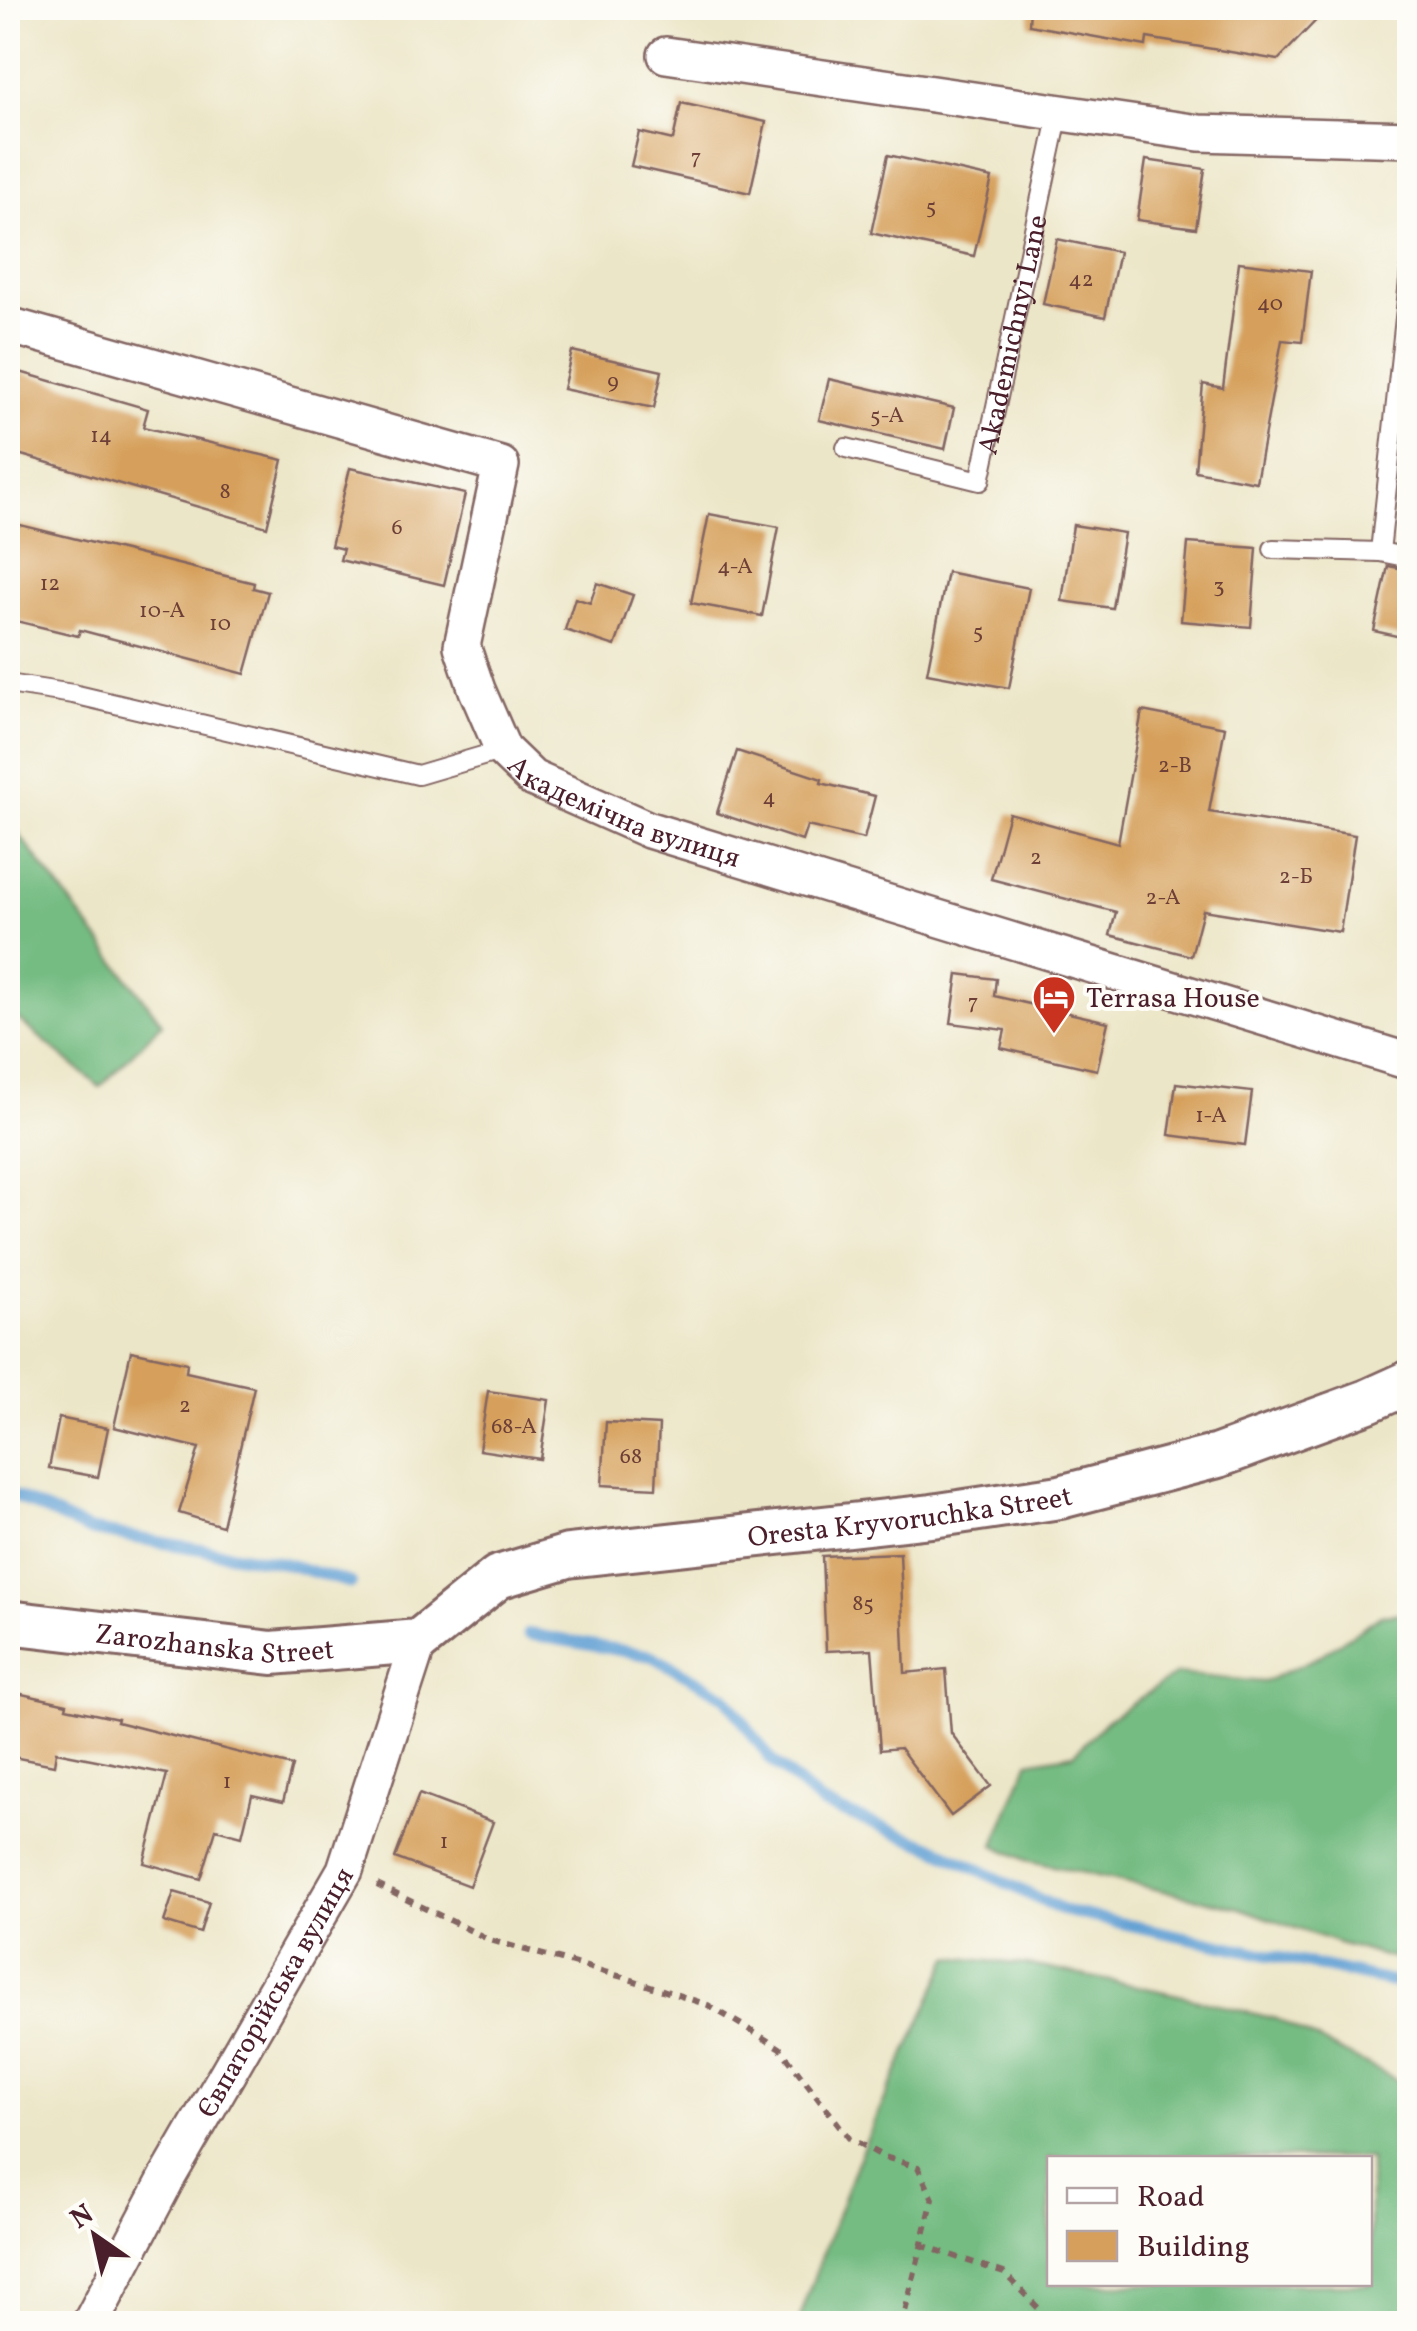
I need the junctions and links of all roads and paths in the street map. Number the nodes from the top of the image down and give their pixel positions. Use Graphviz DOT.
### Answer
graph roads {
  1 [pos="666,56"];
  2 [pos="1059,113"];
  3 [pos="1410,139"];
  4 [pos="1410,271"];
  5 [pos="8,325"];
  6 [pos="846,448"];
  7 [pos="1273,548"];
  8 [pos="1380,552"];
  9 [pos="1410,558"];
  10 [pos="8,684"];
  11 [pos="503,750"];
  12 [pos="1410,1062"];
  13 [pos="1410,1382"];
  14 [pos="8,1622"];
  15 [pos="419,1641"];
  16 [pos="345,1870"];
  17 [pos="921,2246"];
  18 [pos="90,2324"];
  19 [pos="902,2324"];
  20 [pos="1054,2324"];
  1 -- 2 [label="street"];
  2 -- 3 [label="street"];
  2 -- 6 [label="lane, Akademichnyi Lane"];
  4 -- 8 [label="lane"];
  5 -- 11 [label="street, Академічна вулиця"];
  7 -- 8 [label="lane"];
  8 -- 9 [label="lane"];
  10 -- 11 [label="lane"];
  11 -- 12 [label="street, Академічна вулиця"];
  13 -- 15 [label="street, Oresta Kryvoruchka Street"];
  14 -- 15 [label="street, Zarozhanska Street"];
  15 -- 16 [label="street, Євпаторійська вулиця"];
  16 -- 17 [label="path"];
  16 -- 18 [label="street, Євпаторійська вулиця"];
  17 -- 19 [label="path"];
  17 -- 20 [label="path"];
}
